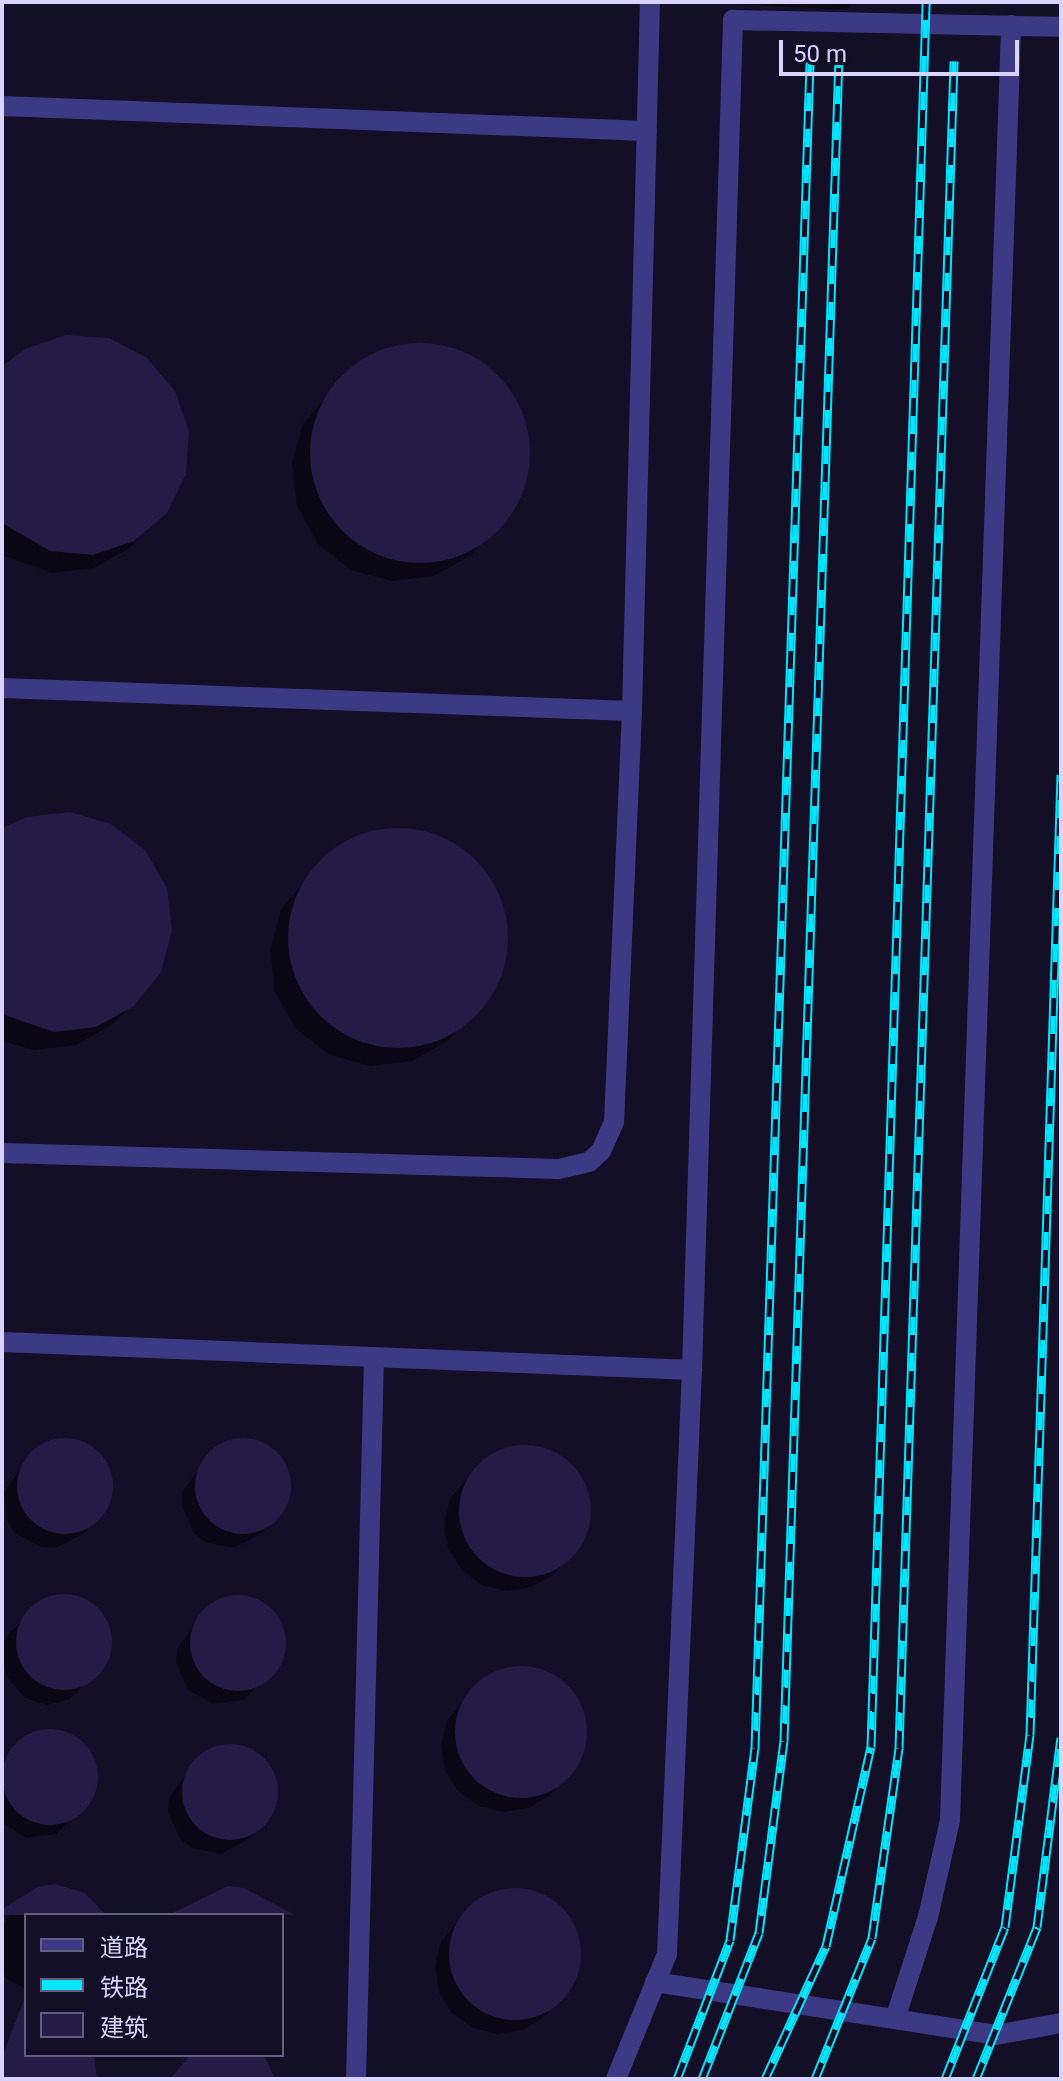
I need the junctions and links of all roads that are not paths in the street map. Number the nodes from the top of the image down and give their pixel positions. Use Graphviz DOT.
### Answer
graph roads {
  1 [pos="650,2"];
  2 [pos="1011,25"];
  3 [pos="1061,27"];
  4 [pos="2,106"];
  5 [pos="647,131"];
  6 [pos="2,688"];
  7 [pos="632,711"];
  8 [pos="2,1153"];
  9 [pos="2,1342"];
  10 [pos="374,1357"];
  11 [pos="692,1370"];
  12 [pos="655,1982"];
  13 [pos="895,2019"];
  14 [pos="1061,2023"];
  15 [pos="356,2079"];
  16 [pos="616,2079"];
  1 -- 5 [label="lane"];
  2 -- 3 [label="lane"];
  2 -- 11 [label="lane"];
  2 -- 13 [label="lane"];
  4 -- 5 [label="lane"];
  5 -- 7 [label="lane"];
  6 -- 7 [label="lane"];
  7 -- 8 [label="lane"];
  9 -- 10 [label="lane"];
  10 -- 11 [label="lane"];
  10 -- 15 [label="lane"];
  11 -- 12 [label="lane"];
  12 -- 13 [label="lane"];
  12 -- 16 [label="lane"];
  13 -- 14 [label="lane"];
}
